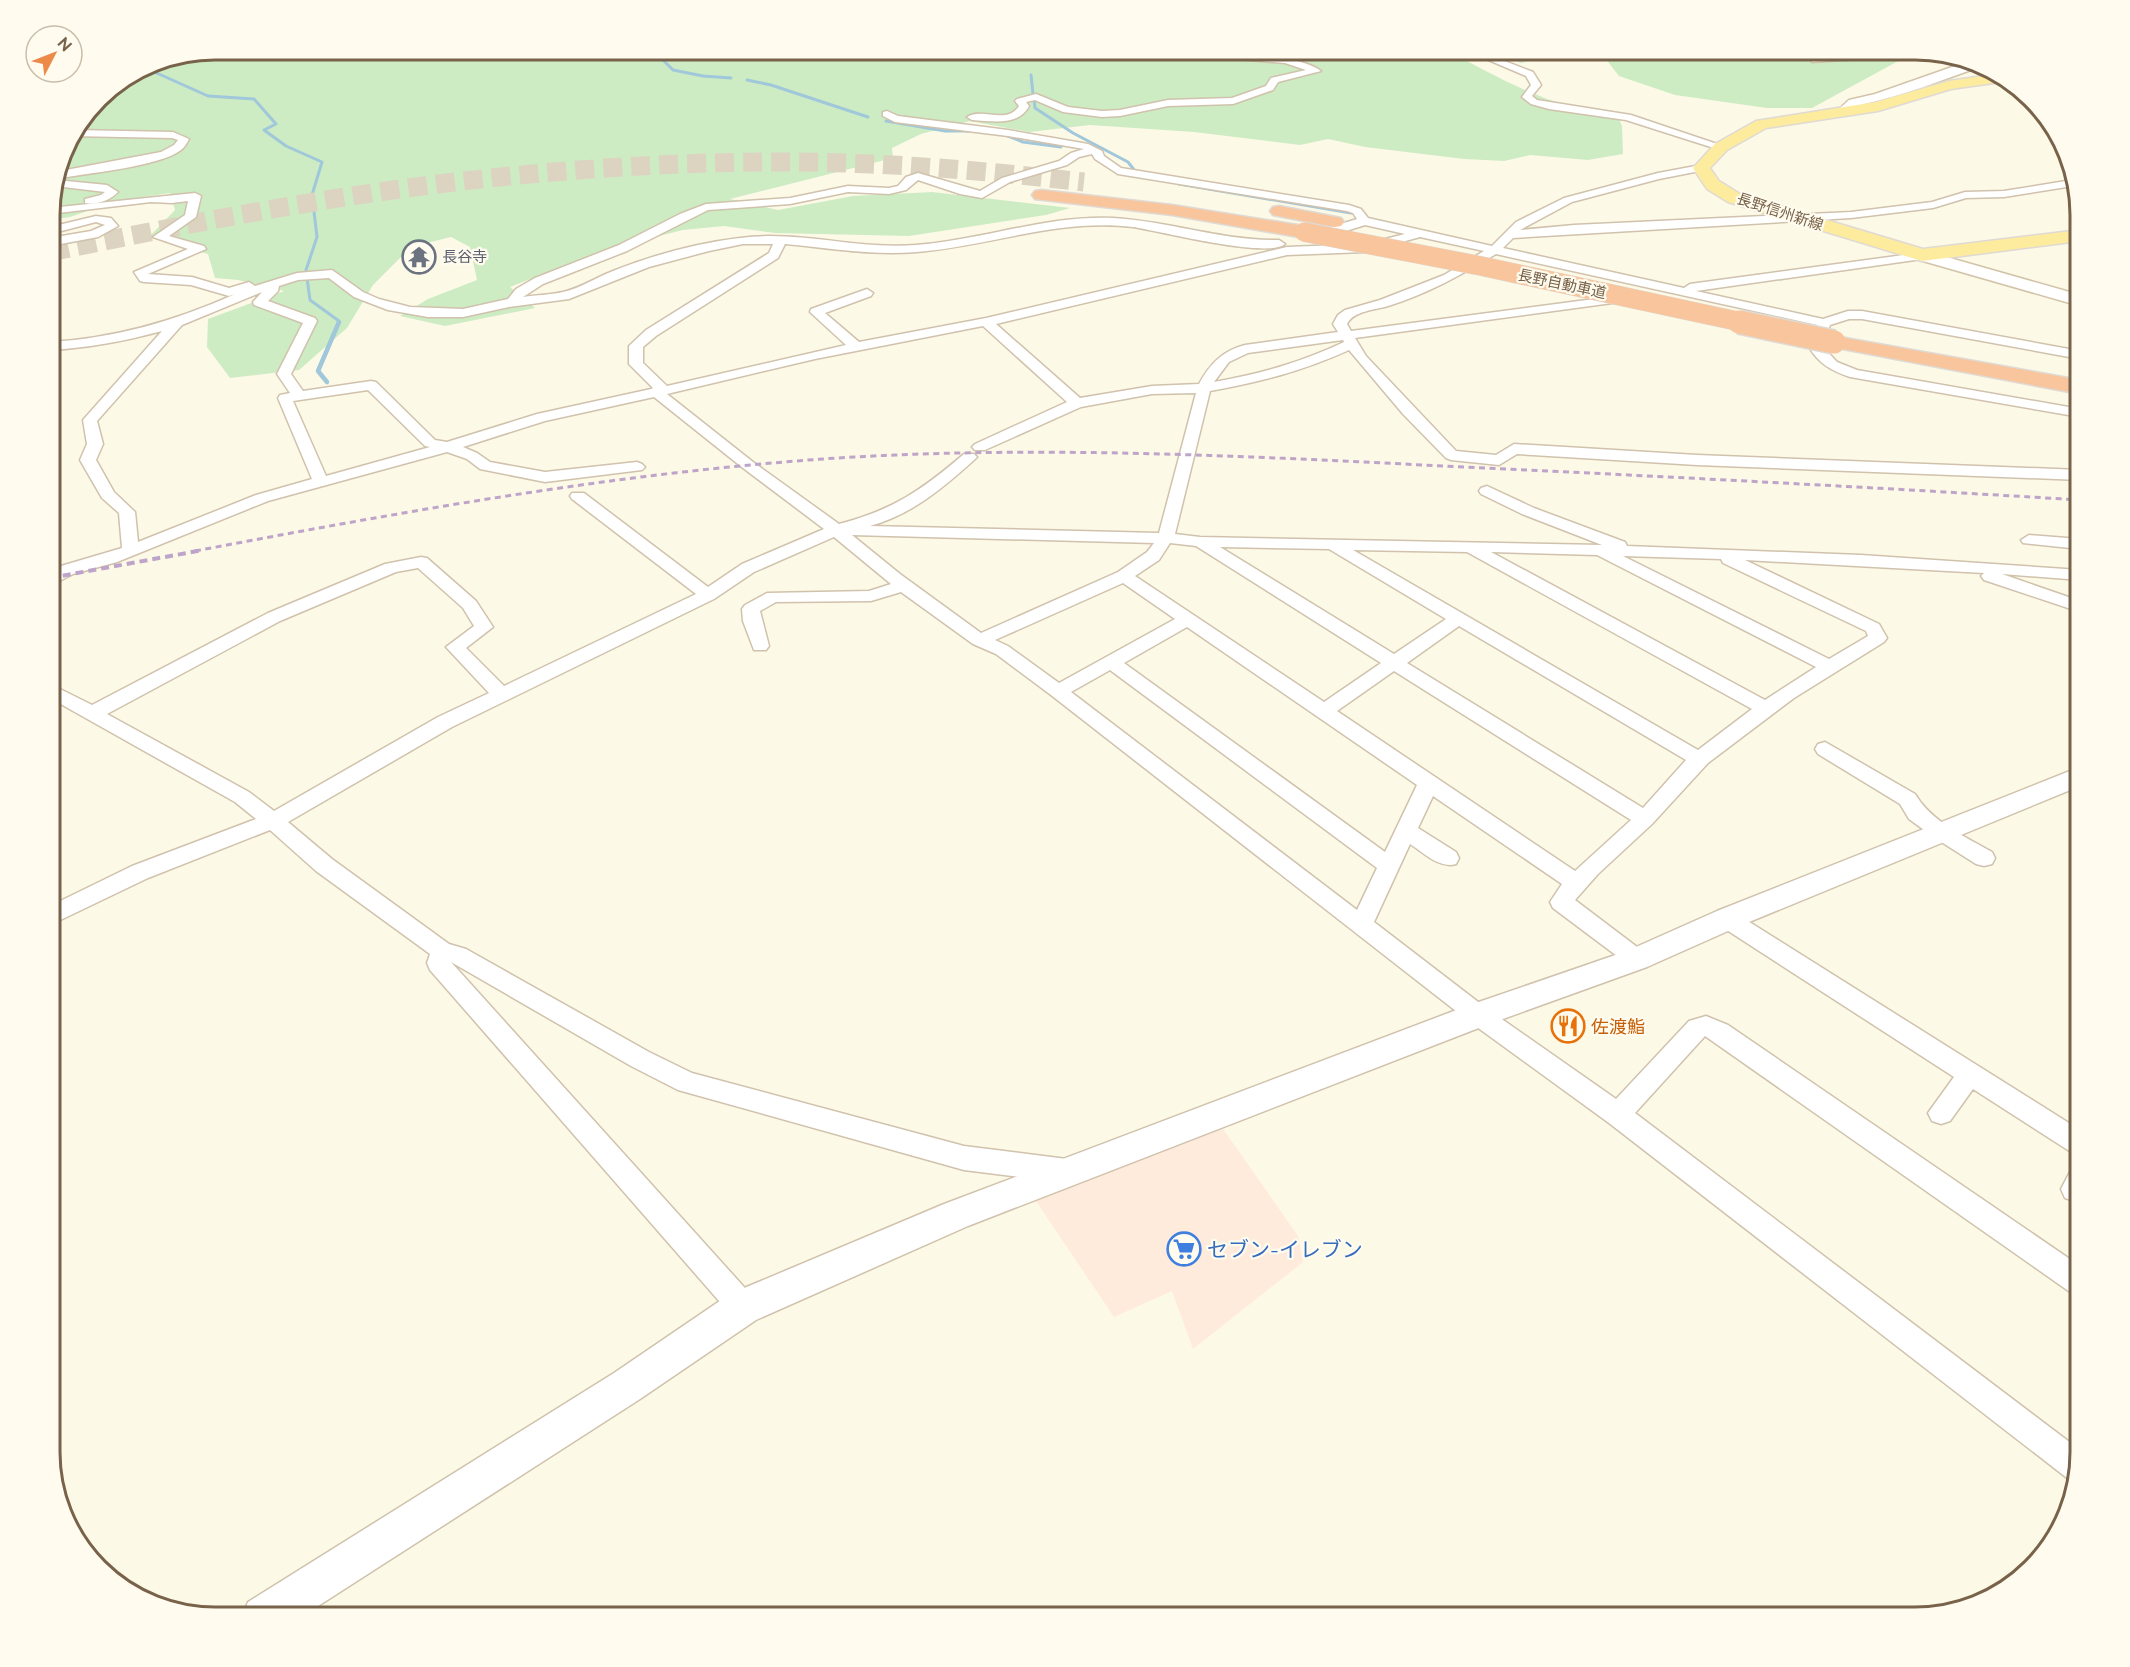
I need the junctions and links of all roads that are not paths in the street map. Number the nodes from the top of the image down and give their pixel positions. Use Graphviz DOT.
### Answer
graph roads {
  1 [pos="1286,60"];
  2 [pos="1494,60"];
  3 [pos="1964,68"];
  4 [pos="1990,80"];
  5 [pos="897,107"];
  6 [pos="1844,111"];
  7 [pos="876,112"];
  8 [pos="84,133"];
  9 [pos="1721,147"];
  10 [pos="1093,150"];
  11 [pos="1701,168"];
  12 [pos="65,174"];
  13 [pos="63,184"];
  14 [pos="1105,184"];
  15 [pos="2067,184"];
  16 [pos="1041,195"];
  17 [pos="60,203"];
  18 [pos="706,207"];
  19 [pos="60,210"];
  20 [pos="1791,217"];
  21 [pos="1364,221"];
  22 [pos="60,228"];
  23 [pos="1421,233"];
  24 [pos="1511,234"];
  25 [pos="630,235"];
  26 [pos="2070,237"];
  27 [pos="60,240"];
  28 [pos="781,240"];
  29 [pos="1494,250"];
  30 [pos="1922,255"];
  31 [pos="279,284"];
  32 [pos="1675,290"];
  33 [pos="867,293"];
  34 [pos="2070,297"];
  35 [pos="1607,299"];
  36 [pos="513,302"];
  37 [pos="986,322"];
  38 [pos="177,323"];
  39 [pos="1828,336"];
  40 [pos="1348,339"];
  41 [pos="60,345"];
  42 [pos="855,346"];
  43 [pos="2070,353"];
  44 [pos="2070,376"];
  45 [pos="2070,385"];
  46 [pos="1204,388"];
  47 [pos="656,392"];
  48 [pos="298,396"];
  49 [pos="1077,403"];
  50 [pos="2070,411"];
  51 [pos="448,447"];
  52 [pos="637,467"];
  53 [pos="2070,475"];
  54 [pos="321,482"];
  55 [pos="1487,491"];
  56 [pos="578,496"];
  57 [pos="836,530"];
  58 [pos="1166,538"];
  59 [pos="2029,540"];
  60 [pos="1200,542"];
  61 [pos="2070,543"];
  62 [pos="1332,544"];
  63 [pos="1471,548"];
  64 [pos="130,550"];
  65 [pos="1599,551"];
  66 [pos="1633,552"];
  67 [pos="1720,555"];
  68 [pos="1958,565"];
  69 [pos="2070,574"];
  70 [pos="60,575"];
  71 [pos="1124,576"];
  72 [pos="904,585"];
  73 [pos="708,595"];
  74 [pos="2070,604"];
  75 [pos="1459,618"];
  76 [pos="1188,620"];
  77 [pos="979,640"];
  78 [pos="760,646"];
  79 [pos="1112,663"];
  80 [pos="1394,665"];
  81 [pos="1828,666"];
  82 [pos="1058,691"];
  83 [pos="501,694"];
  84 [pos="60,695"];
  85 [pos="1766,708"];
  86 [pos="1324,711"];
  87 [pos="93,713"];
  88 [pos="1825,749"];
  89 [pos="1699,759"];
  90 [pos="2070,780"];
  91 [pos="1429,782"];
  92 [pos="1644,819"];
  93 [pos="273,821"];
  94 [pos="1405,830"];
  95 [pos="1942,833"];
  96 [pos="1448,858"];
  97 [pos="1984,858"];
  98 [pos="1388,865"];
  99 [pos="1575,882"];
  100 [pos="60,911"];
  101 [pos="1727,919"];
  102 [pos="1361,925"];
  103 [pos="442,951"];
  104 [pos="1637,958"];
  105 [pos="1478,1014"];
  106 [pos="1970,1074"];
  107 [pos="1941,1113"];
  108 [pos="1618,1115"];
  109 [pos="2070,1138"];
  110 [pos="1071,1171"];
  111 [pos="2070,1275"];
  112 [pos="743,1307"];
  113 [pos="2070,1461"];
  114 [pos="278,1607"];
  1 -- 10 [label="street"];
  2 -- 9 [label="street"];
  3 -- 6 [label="main road"];
  4 -- 6 [label="main road"];
  5 -- 7 [label="street"];
  6 -- 9 [label="main road"];
  8 -- 12 [label="street"];
  9 -- 11 [label="main road"];
  10 -- 18 [label="street"];
  10 -- 21 [label="street"];
  11 -- 20 [label="main road, 長野信州新線"];
  11 -- 24 [label="street"];
  13 -- 17 [label="street"];
  14 -- 39 [label="highway, 長野自動車道"];
  15 -- 20 [label="street"];
  16 -- 39 [label="highway, 長野自動車道, bridge"];
  18 -- 25 [label="street"];
  18 -- 36 [label="street"];
  19 -- 31 [label="street"];
  20 -- 24 [label="street"];
  20 -- 30 [label="main road, 長野信州新線"];
  21 -- 23 [label="street"];
  21 -- 28 [label="street"];
  22 -- 27 [label="street"];
  23 -- 29 [label="street"];
  23 -- 37 [label="street"];
  24 -- 29 [label="street"];
  26 -- 30 [label="main road, 長野信州新線"];
  28 -- 36 [label="street"];
  28 -- 47 [label="street"];
  29 -- 32 [label="street"];
  29 -- 40 [label="street"];
  30 -- 32 [label="street"];
  30 -- 34 [label="main road"];
  31 -- 36 [label="street"];
  31 -- 38 [label="street"];
  31 -- 48 [label="street"];
  32 -- 35 [label="street"];
  32 -- 39 [label="street"];
  33 -- 42 [label="street"];
  35 -- 39 [label="street"];
  35 -- 40 [label="street"];
  37 -- 42 [label="street"];
  37 -- 49 [label="street"];
  38 -- 41 [label="street"];
  38 -- 64 [label="street"];
  39 -- 43 [label="street"];
  39 -- 44 [label="highway, 長野自動車道"];
  39 -- 45 [label="highway, 長野自動車道"];
  39 -- 50 [label="street"];
  40 -- 46 [label="street"];
  40 -- 46 [label="street"];
  40 -- 53 [label="street"];
  42 -- 47 [label="street"];
  46 -- 49 [label="street"];
  46 -- 58 [label="street"];
  47 -- 51 [label="street"];
  47 -- 57 [label="street"];
  48 -- 51 [label="street"];
  48 -- 54 [label="street"];
  49 -- 57 [label="street"];
  51 -- 52 [label="street"];
  51 -- 54 [label="street"];
  54 -- 64 [label="street"];
  55 -- 66 [label="street"];
  56 -- 73 [label="street"];
  57 -- 58 [label="street"];
  57 -- 72 [label="street"];
  57 -- 73 [label="street"];
  58 -- 60 [label="street"];
  58 -- 71 [label="street"];
  59 -- 61 [label="street"];
  60 -- 62 [label="street"];
  60 -- 80 [label="street"];
  62 -- 63 [label="street"];
  62 -- 75 [label="street"];
  63 -- 65 [label="street"];
  63 -- 85 [label="street"];
  64 -- 70 [label="street"];
  65 -- 66 [label="street"];
  65 -- 81 [label="street"];
  66 -- 67 [label="street"];
  67 -- 68 [label="street"];
  67 -- 81 [label="street"];
  68 -- 69 [label="street"];
  68 -- 74 [label="street"];
  71 -- 76 [label="street"];
  71 -- 77 [label="street"];
  72 -- 77 [label="street"];
  72 -- 78 [label="street"];
  73 -- 83 [label="street"];
  75 -- 80 [label="street"];
  75 -- 89 [label="street"];
  76 -- 79 [label="street"];
  76 -- 86 [label="street"];
  77 -- 82 [label="street"];
  79 -- 82 [label="street"];
  79 -- 98 [label="street"];
  80 -- 86 [label="street"];
  80 -- 92 [label="street"];
  81 -- 85 [label="street"];
  82 -- 102 [label="street"];
  83 -- 87 [label="street"];
  83 -- 93 [label="street"];
  84 -- 87 [label="street"];
  85 -- 89 [label="street"];
  86 -- 91 [label="street"];
  87 -- 93 [label="street"];
  88 -- 95 [label="street"];
  89 -- 92 [label="street"];
  90 -- 95 [label="street"];
  91 -- 94 [label="street"];
  91 -- 99 [label="street"];
  92 -- 99 [label="street"];
  93 -- 100 [label="street"];
  93 -- 103 [label="street"];
  94 -- 96 [label="street"];
  94 -- 98 [label="street"];
  95 -- 97 [label="street"];
  95 -- 101 [label="street"];
  98 -- 102 [label="street"];
  99 -- 104 [label="street"];
  101 -- 104 [label="street"];
  101 -- 106 [label="street"];
  102 -- 105 [label="street"];
  103 -- 110 [label="street"];
  103 -- 112 [label="street"];
  104 -- 105 [label="street"];
  105 -- 108 [label="street"];
  105 -- 110 [label="street"];
  106 -- 107 [label="street"];
  106 -- 109 [label="street"];
  108 -- 111 [label="street"];
  108 -- 113 [label="street"];
  110 -- 112 [label="street"];
  112 -- 114 [label="street"];
}
